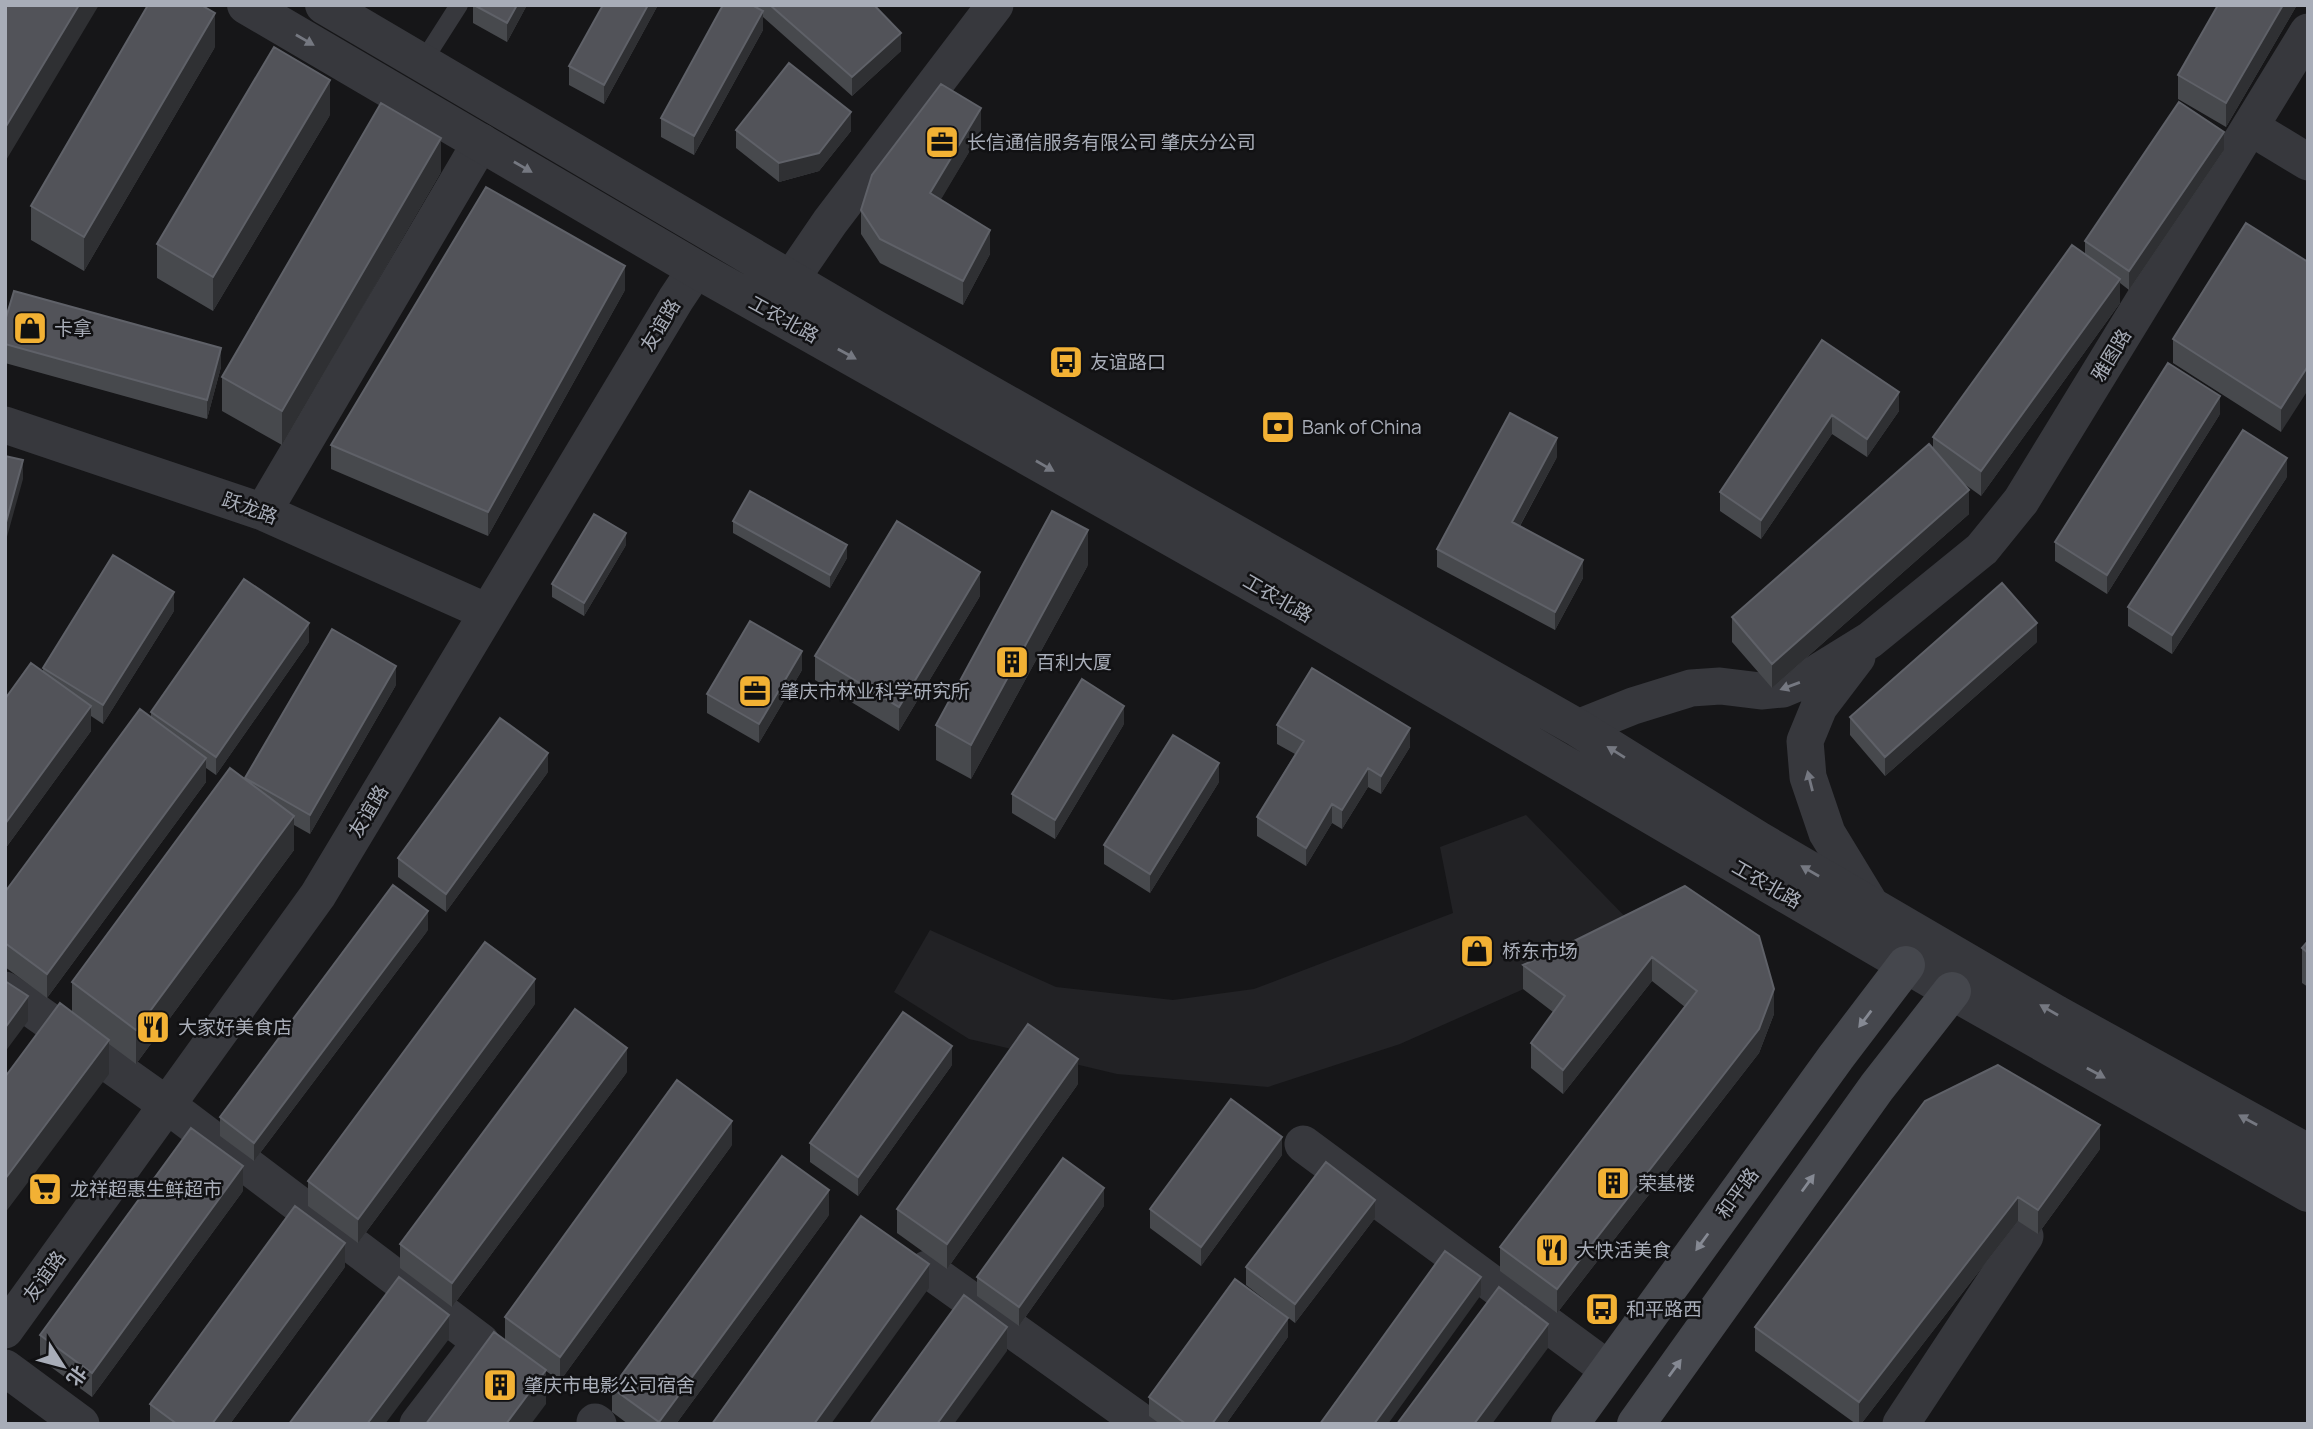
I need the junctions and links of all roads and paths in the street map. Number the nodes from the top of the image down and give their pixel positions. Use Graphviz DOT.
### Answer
graph roads {
  1 [pos="246,5"];
  2 [pos="324,5"];
  3 [pos="459,5"];
  4 [pos="995,5"];
  5 [pos="2308,32"];
  6 [pos="422,63"];
  7 [pos="2250,127"];
  8 [pos="481,142"];
  9 [pos="2308,163"];
  10 [pos="696,270"];
  11 [pos="791,279"];
  12 [pos="5,425"];
  13 [pos="263,512"];
  14 [pos="487,612"];
  15 [pos="1870,640"];
  16 [pos="1578,728"];
  17 [pos="1872,907"];
  18 [pos="1906,965"];
  19 [pos="5,990"];
  20 [pos="1952,991"];
  21 [pos="167,1105"];
  22 [pos="1303,1144"];
  23 [pos="2308,1153"];
  24 [pos="2308,1193"];
  25 [pos="2025,1236"];
  26 [pos="927,1269"];
  27 [pos="5,1330"];
  28 [pos="5,1368"];
  29 [pos="1609,1370"];
  30 [pos="81,1424"];
  31 [pos="418,1424"];
  32 [pos="1144,1424"];
  33 [pos="1570,1424"];
  34 [pos="1636,1424"];
  35 [pos="1901,1424"];
  1 -- 8 [label="street, 工农北路, one-way"];
  2 -- 6 [label="street, 工农北路"];
  3 -- 6 [label="lane"];
  4 -- 11 [label="street"];
  5 -- 7 [label="street, 雅图路"];
  6 -- 11 [label="street, 工农北路"];
  7 -- 9 [label="street"];
  7 -- 15 [label="street, 雅图路"];
  8 -- 10 [label="street, 工农北路, one-way"];
  8 -- 13 [label="street"];
  10 -- 14 [label="street, 友谊路"];
  10 -- 18 [label="street, 工农北路, one-way"];
  11 -- 16 [label="street, 工农北路"];
  12 -- 13 [label="street, 跃龙路"];
  13 -- 14 [label="street, 跃龙路"];
  14 -- 21 [label="street, 友谊路"];
  15 -- 16 [label="street, one-way"];
  17 -- 15 [label="street, one-way"];
  17 -- 16 [label="street, 工农北路, one-way"];
  23 -- 17 [label="street, 工农北路, one-way"];
  18 -- 20 [label="street, 工农北路"];
  18 -- 29 [label="main road, 和平路, one-way"];
  19 -- 21 [label="street"];
  20 -- 24 [label="street, 工农北路, one-way"];
  34 -- 20 [label="main road, one-way"];
  21 -- 27 [label="street, 友谊路"];
  21 -- 31 [label="street"];
  22 -- 29 [label="street"];
  25 -- 35 [label="street"];
  26 -- 32 [label="street"];
  28 -- 30 [label="street"];
  29 -- 33 [label="main road, 和平路"];
}
